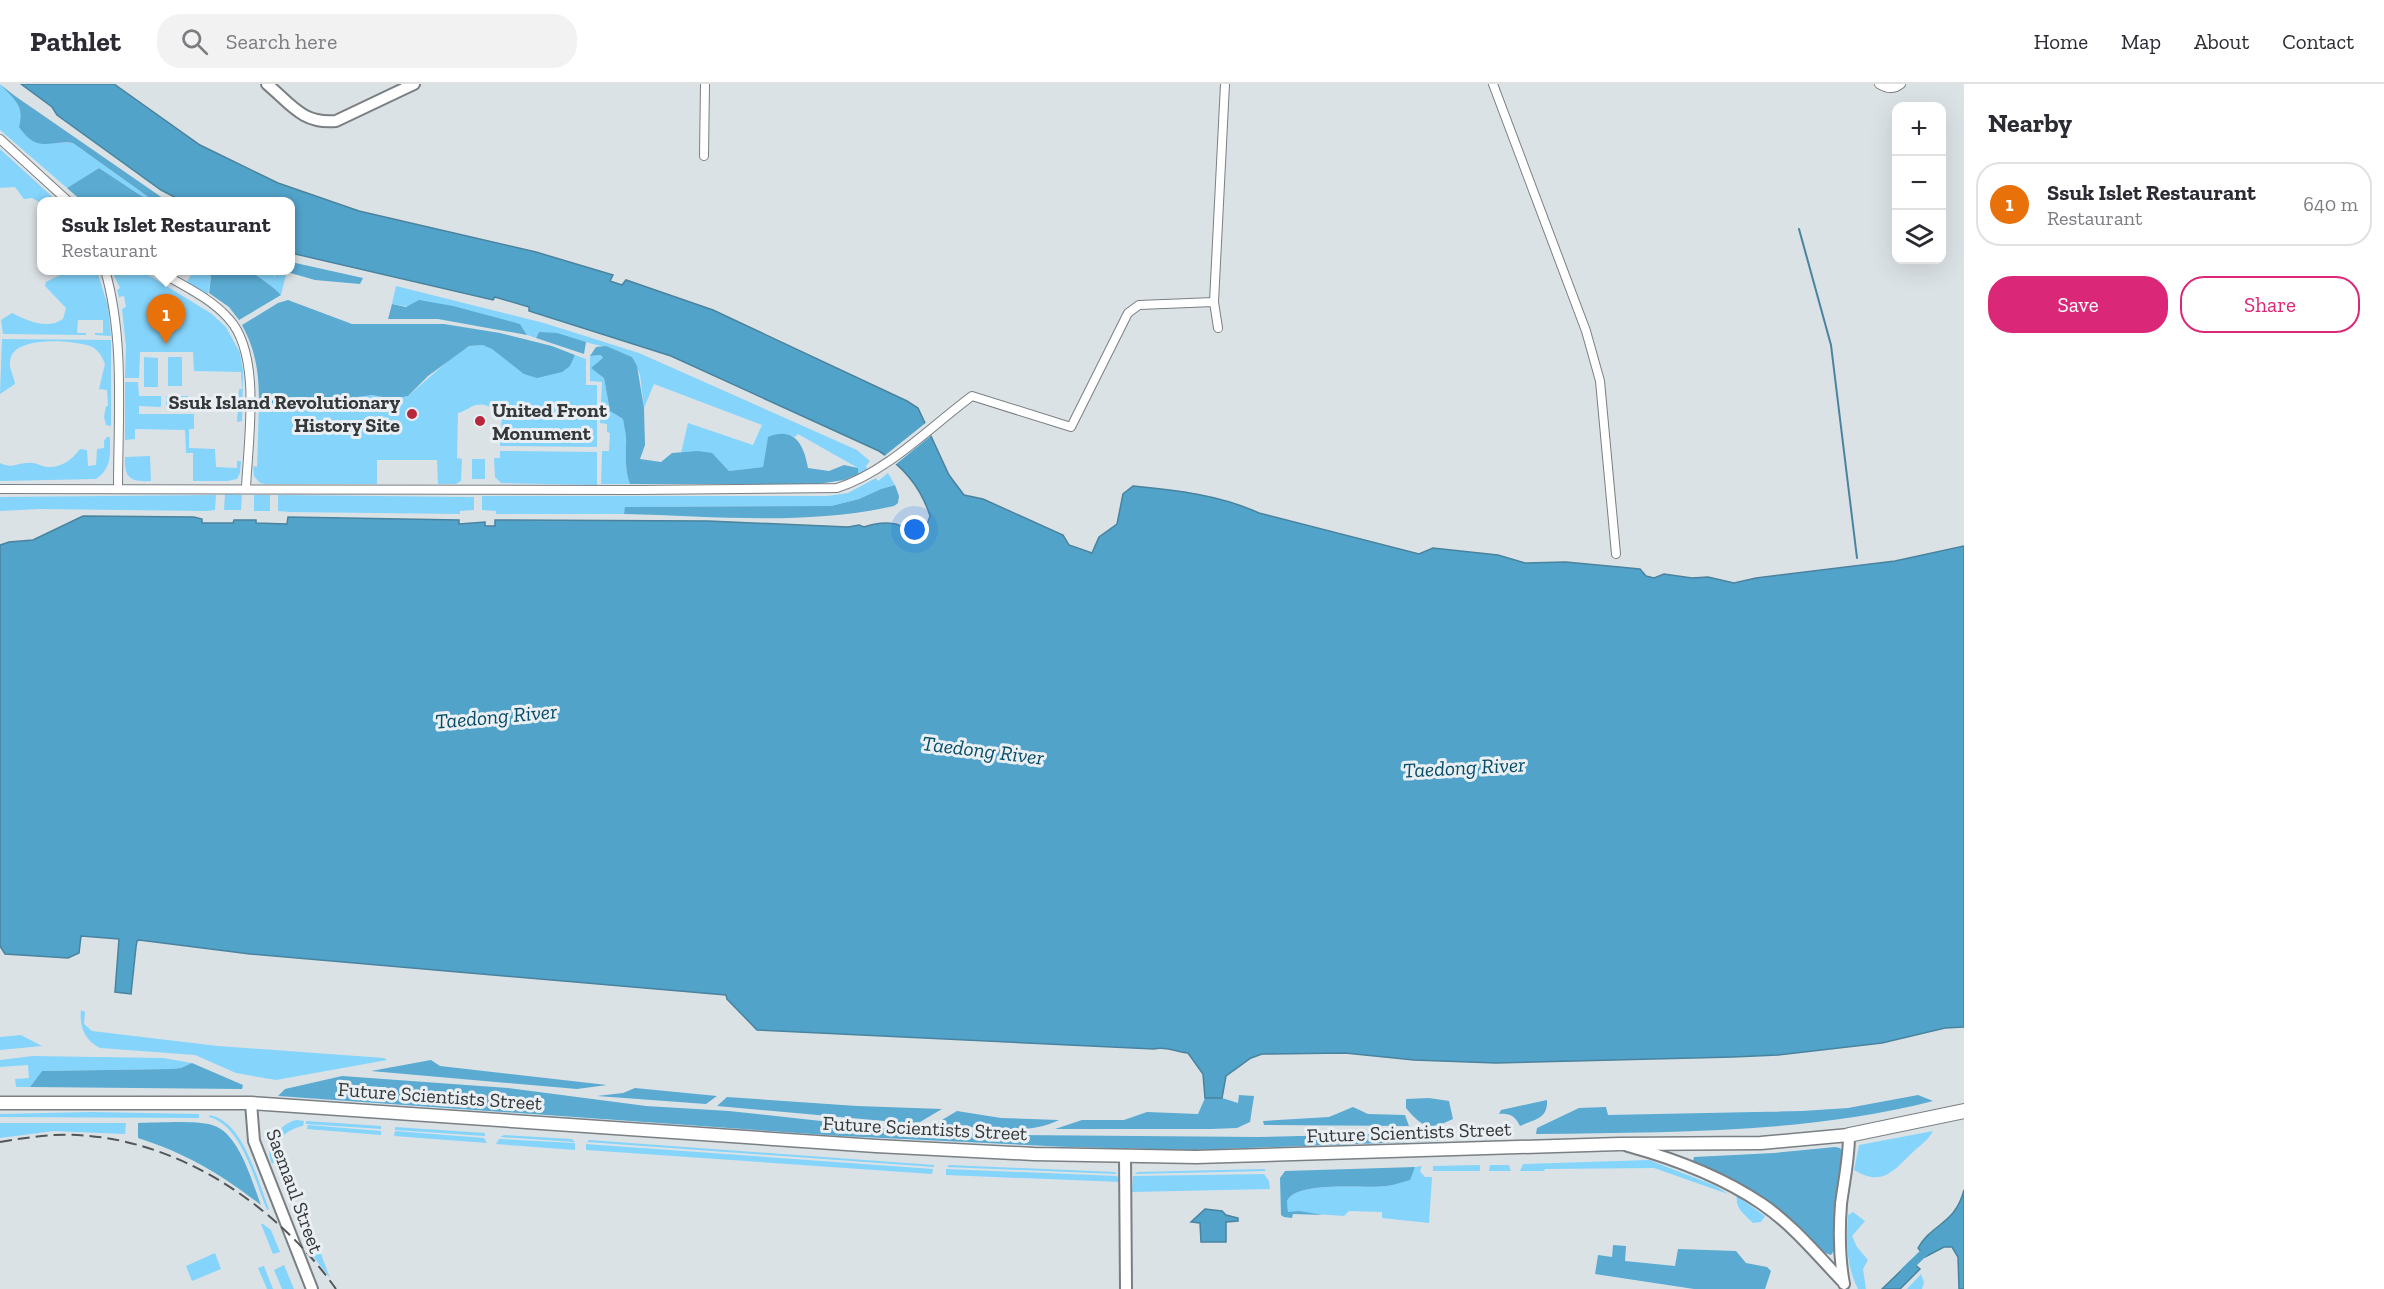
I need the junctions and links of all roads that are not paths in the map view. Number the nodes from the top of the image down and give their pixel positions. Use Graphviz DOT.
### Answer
graph roads {
  1 [pos="267,84"];
  2 [pos="414,84"];
  3 [pos="705,84"];
  4 [pos="1226,84"];
  5 [pos="1494,84"];
  6 [pos="1879,84"];
  7 [pos="1901,84"];
  8 [pos="0,139"];
  9 [pos="704,156"];
  10 [pos="64,197"];
  11 [pos="106,275"];
  12 [pos="165,275"];
  13 [pos="1214,302"];
  14 [pos="1218,328"];
  15 [pos="118,488"];
  16 [pos="246,488"];
  17 [pos="0,489"];
  18 [pos="1616,554"];
  19 [pos="0,1103"];
  20 [pos="251,1103"];
  21 [pos="1964,1111"];
  22 [pos="1849,1135"];
  23 [pos="1619,1144"];
  24 [pos="1125,1155"];
  25 [pos="1845,1286"];
  26 [pos="312,1289"];
  27 [pos="1126,1289"];
  1 -- 2 [label="main road"];
  3 -- 9 [label="street"];
  4 -- 13 [label="street"];
  5 -- 18 [label="street"];
  6 -- 7 [label="street"];
  8 -- 10 [label="street"];
  11 -- 15 [label="street"];
  12 -- 16 [label="street"];
  13 -- 14 [label="street"];
  13 -- 16 [label="street"];
  15 -- 16 [label="street"];
  15 -- 17 [label="street"];
  19 -- 20 [label="main road, Future Scientists Street"];
  20 -- 24 [label="main road, Future Scientists Street"];
  20 -- 26 [label="main road, Saemaul Street"];
  21 -- 22 [label="highway"];
  22 -- 23 [label="main road, Future Scientists Street"];
  22 -- 25 [label="main road"];
  23 -- 24 [label="main road, Future Scientists Street"];
  23 -- 25 [label="main road"];
  24 -- 27 [label="main road"];
}
